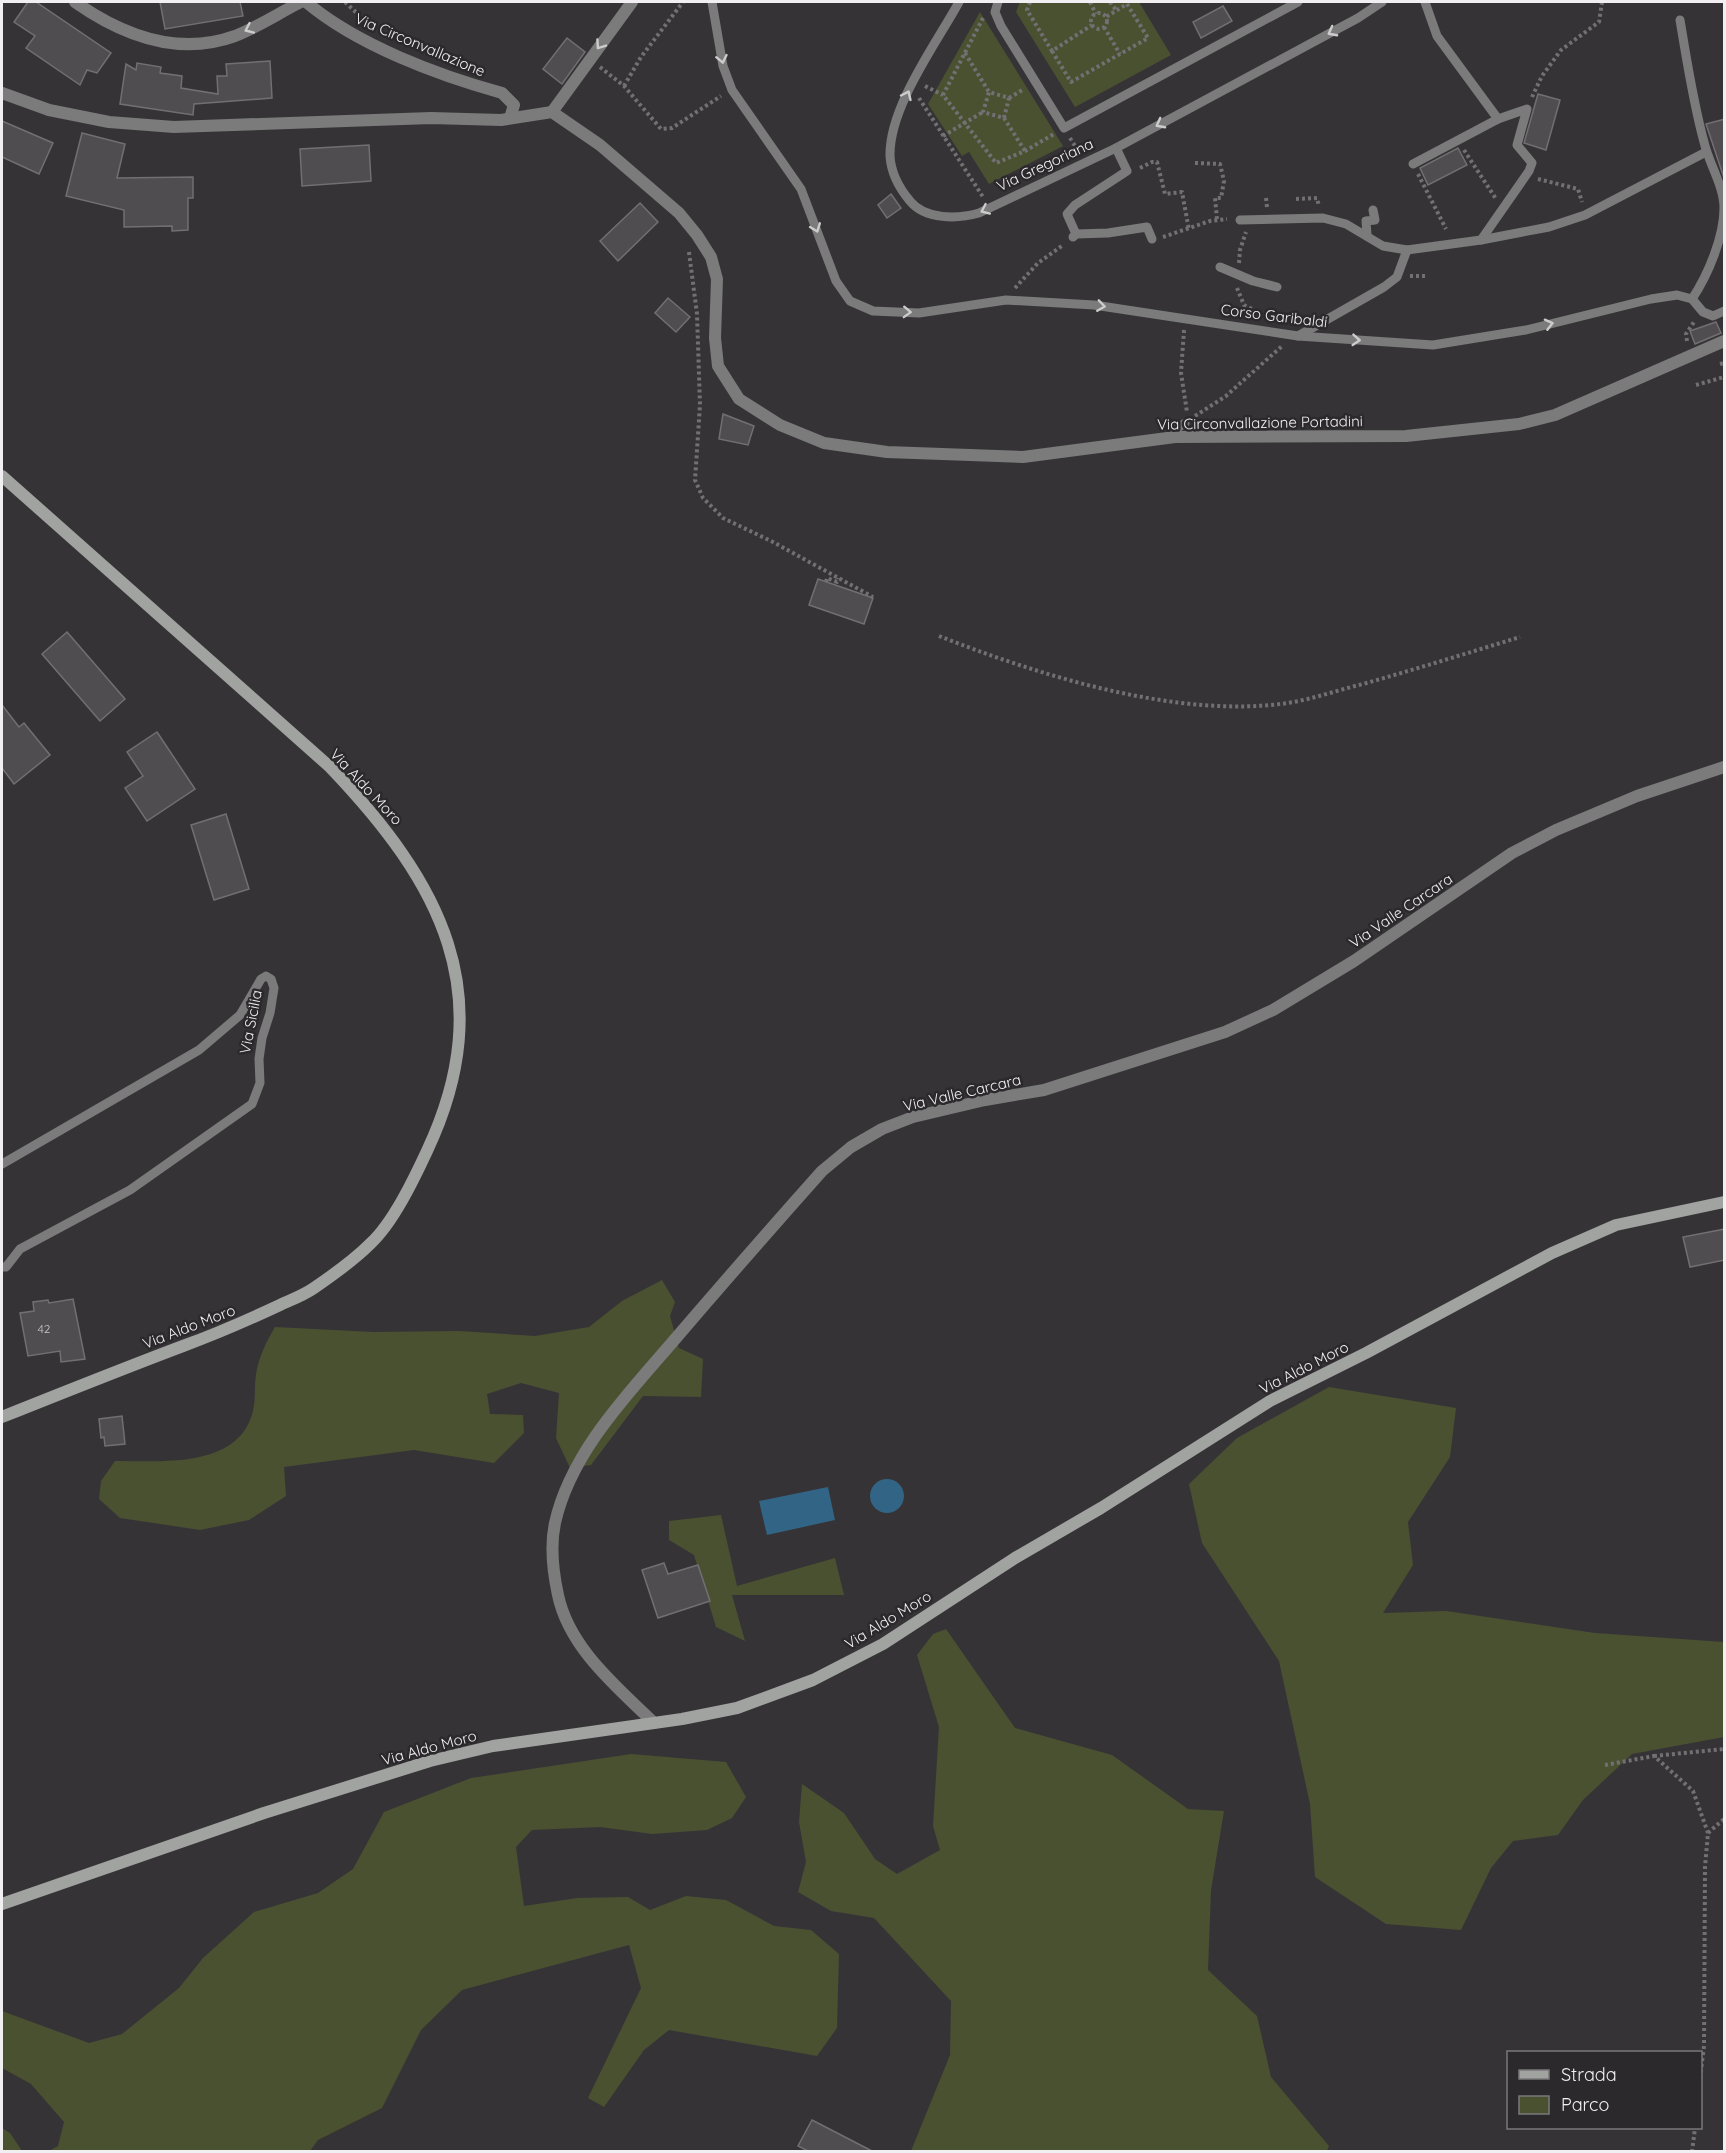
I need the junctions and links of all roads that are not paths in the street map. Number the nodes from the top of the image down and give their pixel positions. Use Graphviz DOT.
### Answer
graph roads {
  1 [pos="75,2"];
  2 [pos="301,2"];
  3 [pos="306,2"];
  4 [pos="632,2"];
  5 [pos="712,2"];
  6 [pos="960,2"];
  7 [pos="998,2"];
  8 [pos="1298,2"];
  9 [pos="1382,2"];
  10 [pos="1425,2"];
  11 [pos="1680,20"];
  12 [pos="2,93"];
  13 [pos="552,112"];
  14 [pos="510,118"];
  15 [pos="1498,118"];
  16 [pos="1116,148"];
  17 [pos="1706,152"];
  18 [pos="1413,164"];
  19 [pos="1373,210"];
  20 [pos="1240,220"];
  21 [pos="1367,235"];
  22 [pos="1152,240"];
  23 [pos="1481,240"];
  24 [pos="1407,250"];
  25 [pos="1220,267"];
  26 [pos="1277,287"];
  27 [pos="1692,299"];
  28 [pos="1725,311"];
  29 [pos="1295,338"];
  30 [pos="1725,341"];
  31 [pos="1186,419"];
  32 [pos="1175,436"];
  33 [pos="2,476"];
  34 [pos="1725,767"];
  35 [pos="2,1164"];
  36 [pos="1725,1202"];
  37 [pos="2,1268"];
  38 [pos="2,1417"];
  39 [pos="654,1723"];
  40 [pos="2,1904"];
  2 -- 1 [label="street, one-way"];
  3 -- 14 [label="street, Via Circonvallazione"];
  4 -- 13 [label="street, one-way"];
  5 -- 29 [label="lane, Corso Garibaldi, one-way"];
  16 -- 6 [label="lane, Via Gregoriana, one-way"];
  7 -- 8 [label="lane"];
  9 -- 16 [label="lane, Via Gregoriana, one-way"];
  10 -- 15 [label="lane"];
  11 -- 17 [label="lane"];
  12 -- 14 [label="street"];
  13 -- 14 [label="street"];
  13 -- 32 [label="street, Via Circonvallazione Portadini"];
  15 -- 18 [label="lane"];
  15 -- 23 [label="lane"];
  16 -- 22 [label="lane"];
  17 -- 23 [label="lane"];
  17 -- 27 [label="lane"];
  19 -- 21 [label="lane"];
  20 -- 21 [label="lane"];
  21 -- 24 [label="lane"];
  23 -- 24 [label="lane"];
  24 -- 29 [label="lane"];
  25 -- 26 [label="lane"];
  27 -- 28 [label="lane"];
  29 -- 27 [label="lane, Corso Garibaldi, one-way"];
  30 -- 32 [label="street, Via Circonvallazione Portadini"];
  31 -- 32 [label="lane"];
  33 -- 38 [label="main road, Via Aldo Moro"];
  34 -- 39 [label="street, Via Valle Carcara"];
  35 -- 37 [label="lane, Via Sicilia"];
  36 -- 39 [label="main road, Via Aldo Moro"];
  39 -- 40 [label="main road, Via Aldo Moro"];
}
